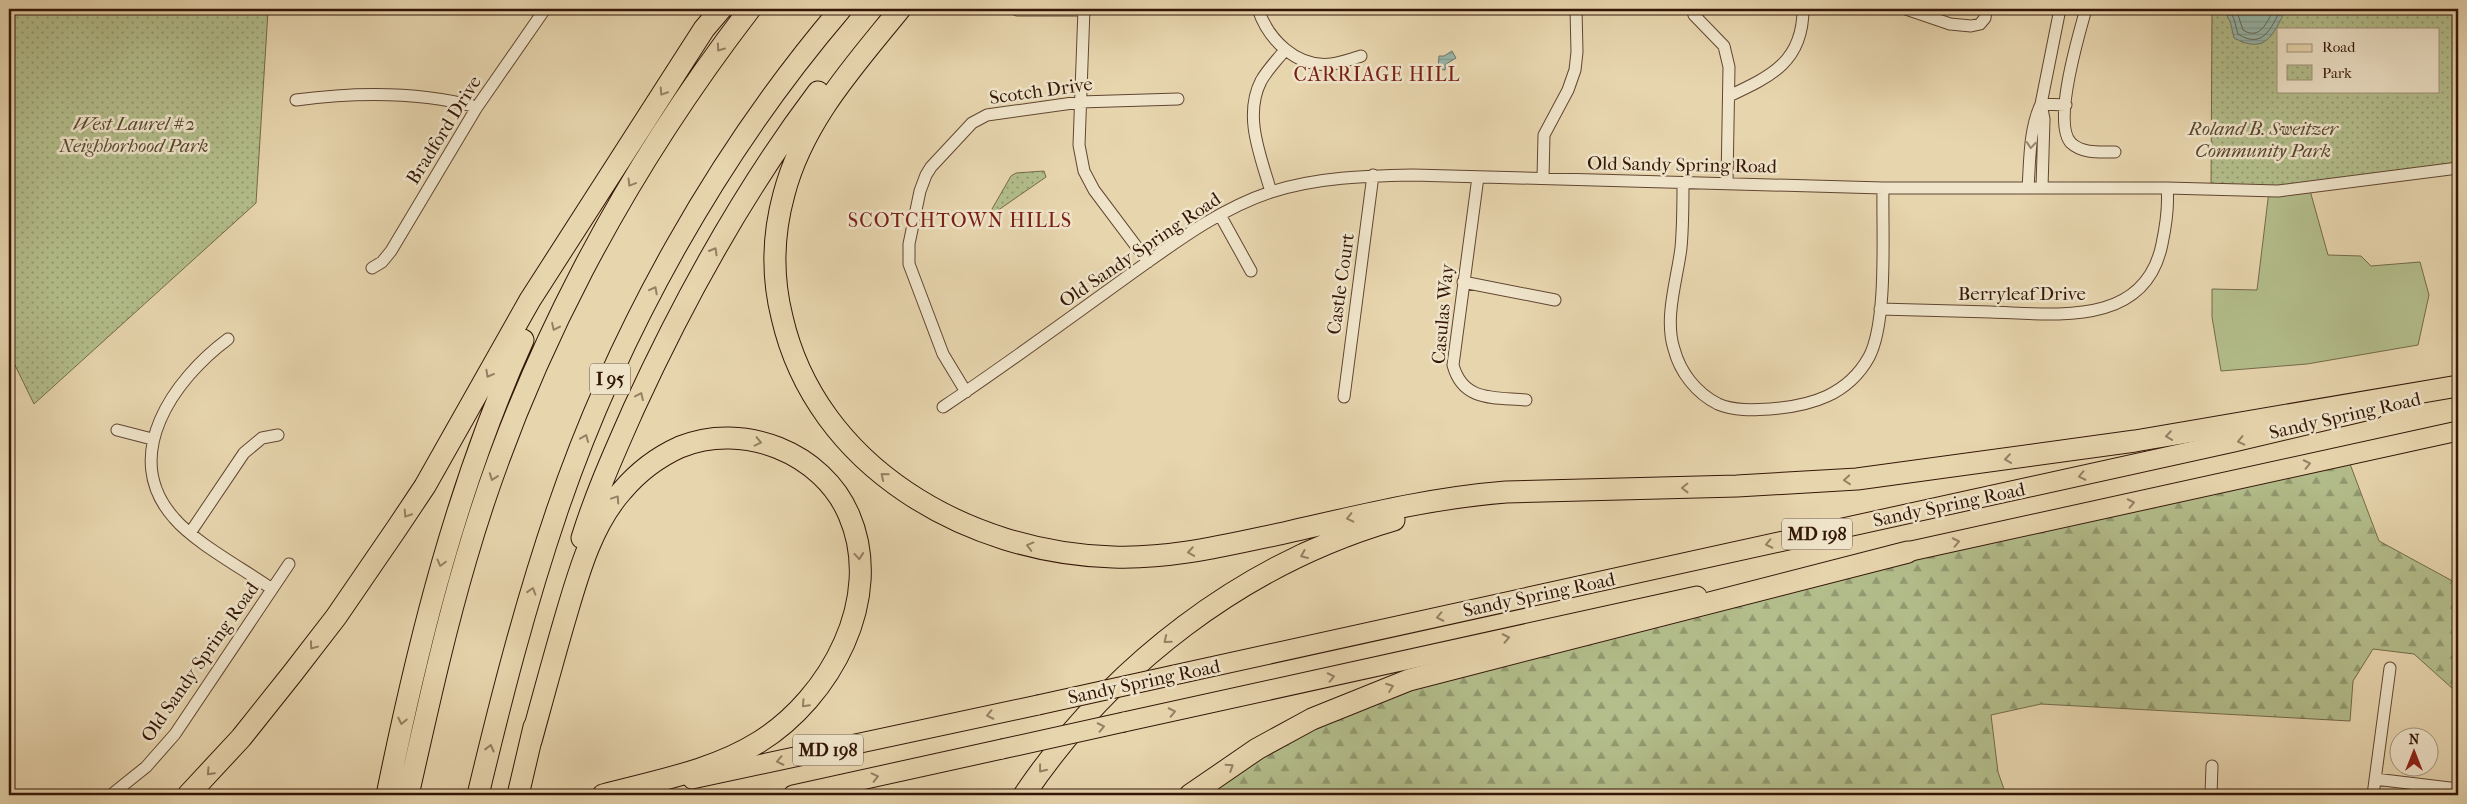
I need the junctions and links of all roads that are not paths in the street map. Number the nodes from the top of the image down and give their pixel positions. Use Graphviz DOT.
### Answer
graph roads {
  1 [pos="545,9"];
  2 [pos="721,9"];
  3 [pos="750,9"];
  4 [pos="841,9"];
  5 [pos="885,9"];
  6 [pos="900,9"];
  7 [pos="1083,9"];
  8 [pos="1258,9"];
  9 [pos="1576,9"];
  10 [pos="1692,9"];
  11 [pos="1804,9"];
  12 [pos="1906,9"];
  13 [pos="1986,9"];
  14 [pos="2060,9"];
  15 [pos="2086,9"];
  16 [pos="1017,10"];
  17 [pos="1285,50"];
  18 [pos="1361,56"];
  19 [pos="1729,96"];
  20 [pos="1178,99"];
  21 [pos="296,100"];
  22 [pos="1080,102"];
  23 [pos="2041,104"];
  24 [pos="2066,104"];
  25 [pos="477,107"];
  26 [pos="2115,152"];
  27 [pos="615,168"];
  28 [pos="2458,168"];
  29 [pos="1373,176"];
  30 [pos="1478,177"];
  31 [pos="1543,178"];
  32 [pos="1683,183"];
  33 [pos="1727,183"];
  34 [pos="1883,188"];
  35 [pos="2028,188"];
  36 [pos="2042,188"];
  37 [pos="2167,188"];
  38 [pos="1271,192"];
  39 [pos="1220,215"];
  40 [pos="1148,262"];
  41 [pos="372,268"];
  42 [pos="1252,271"];
  43 [pos="1463,282"];
  44 [pos="1556,300"];
  45 [pos="1880,308"];
  46 [pos="228,339"];
  47 [pos="2458,387"];
  48 [pos="966,392"];
  49 [pos="1344,397"];
  50 [pos="1526,400"];
  51 [pos="943,407"];
  52 [pos="117,430"];
  53 [pos="2458,431"];
  54 [pos="278,434"];
  55 [pos="152,439"];
  56 [pos="1554,490"];
  57 [pos="190,533"];
  58 [pos="1908,552"];
  59 [pos="289,564"];
  60 [pos="272,589"];
  61 [pos="2390,668"];
  62 [pos="530,741"];
  63 [pos="2212,766"];
  64 [pos="2375,779"];
  65 [pos="2458,789"];
  66 [pos="111,795"];
  67 [pos="188,795"];
  68 [pos="387,795"];
  69 [pos="408,795"];
  70 [pos="478,795"];
  71 [pos="518,795"];
  72 [pos="603,795"];
  73 [pos="619,795"];
  74 [pos="793,795"];
  75 [pos="1024,795"];
  76 [pos="1190,795"];
  77 [pos="2212,795"];
  78 [pos="2373,795"];
  1 -- 25 [label="street, Bradford Drive"];
  2 -- 27 [label="highway, one-way"];
  3 -- 69 [label="highway, one-way"];
  70 -- 4 [label="highway, I 95, one-way"];
  62 -- 5 [label="highway, one-way"];
  56 -- 6 [label="highway, one-way"];
  7 -- 16 [label="street"];
  7 -- 22 [label="street"];
  8 -- 17 [label="street"];
  9 -- 31 [label="street"];
  10 -- 19 [label="street"];
  11 -- 19 [label="street"];
  12 -- 13 [label="street"];
  14 -- 23 [label="street"];
  15 -- 24 [label="street"];
  17 -- 18 [label="street"];
  17 -- 38 [label="street"];
  19 -- 33 [label="street"];
  20 -- 22 [label="street, Scotch Drive"];
  21 -- 25 [label="street"];
  22 -- 40 [label="street"];
  22 -- 48 [label="street, Scotch Drive"];
  23 -- 24 [label="street"];
  23 -- 35 [label="street, one-way"];
  23 -- 36 [label="street"];
  24 -- 26 [label="street"];
  25 -- 41 [label="street, Bradford Drive"];
  27 -- 67 [label="highway, one-way"];
  27 -- 68 [label="highway, one-way"];
  28 -- 37 [label="street, Old Sandy Spring Road"];
  29 -- 30 [label="street, Old Sandy Spring Road"];
  29 -- 38 [label="street, Old Sandy Spring Road"];
  29 -- 49 [label="street, Castle Court"];
  30 -- 31 [label="street, Old Sandy Spring Road"];
  30 -- 43 [label="street, Casulas Way"];
  31 -- 32 [label="street, Old Sandy Spring Road"];
  32 -- 33 [label="street, Old Sandy Spring Road"];
  32 -- 45 [label="street"];
  33 -- 34 [label="street, Old Sandy Spring Road"];
  34 -- 35 [label="street, Old Sandy Spring Road"];
  34 -- 45 [label="street"];
  35 -- 36 [label="street, Old Sandy Spring Road"];
  36 -- 37 [label="street, Old Sandy Spring Road"];
  37 -- 45 [label="street, Berryleaf Drive"];
  38 -- 39 [label="street, Old Sandy Spring Road"];
  39 -- 40 [label="street, Old Sandy Spring Road"];
  39 -- 42 [label="street"];
  40 -- 48 [label="street, Old Sandy Spring Road"];
  43 -- 44 [label="street"];
  43 -- 50 [label="street, Casulas Way"];
  46 -- 55 [label="street"];
  47 -- 56 [label="highway, one-way"];
  47 -- 73 [label="main road, Sandy Spring Road / MD 198, one-way, bridge"];
  48 -- 51 [label="street, Old Sandy Spring Road"];
  52 -- 55 [label="street"];
  58 -- 53 [label="main road, Sandy Spring Road / MD 198, one-way"];
  54 -- 57 [label="street"];
  55 -- 57 [label="street"];
  56 -- 75 [label="highway, one-way"];
  57 -- 60 [label="street"];
  74 -- 58 [label="main road, Sandy Spring Road / MD 198, one-way, bridge"];
  76 -- 58 [label="highway, one-way"];
  59 -- 60 [label="street, Old Sandy Spring Road"];
  60 -- 66 [label="street, Old Sandy Spring Road"];
  61 -- 64 [label="street"];
  62 -- 71 [label="highway"];
  62 -- 72 [label="highway, one-way"];
  63 -- 77 [label="street"];
  64 -- 65 [label="street"];
  64 -- 78 [label="street"];
}
